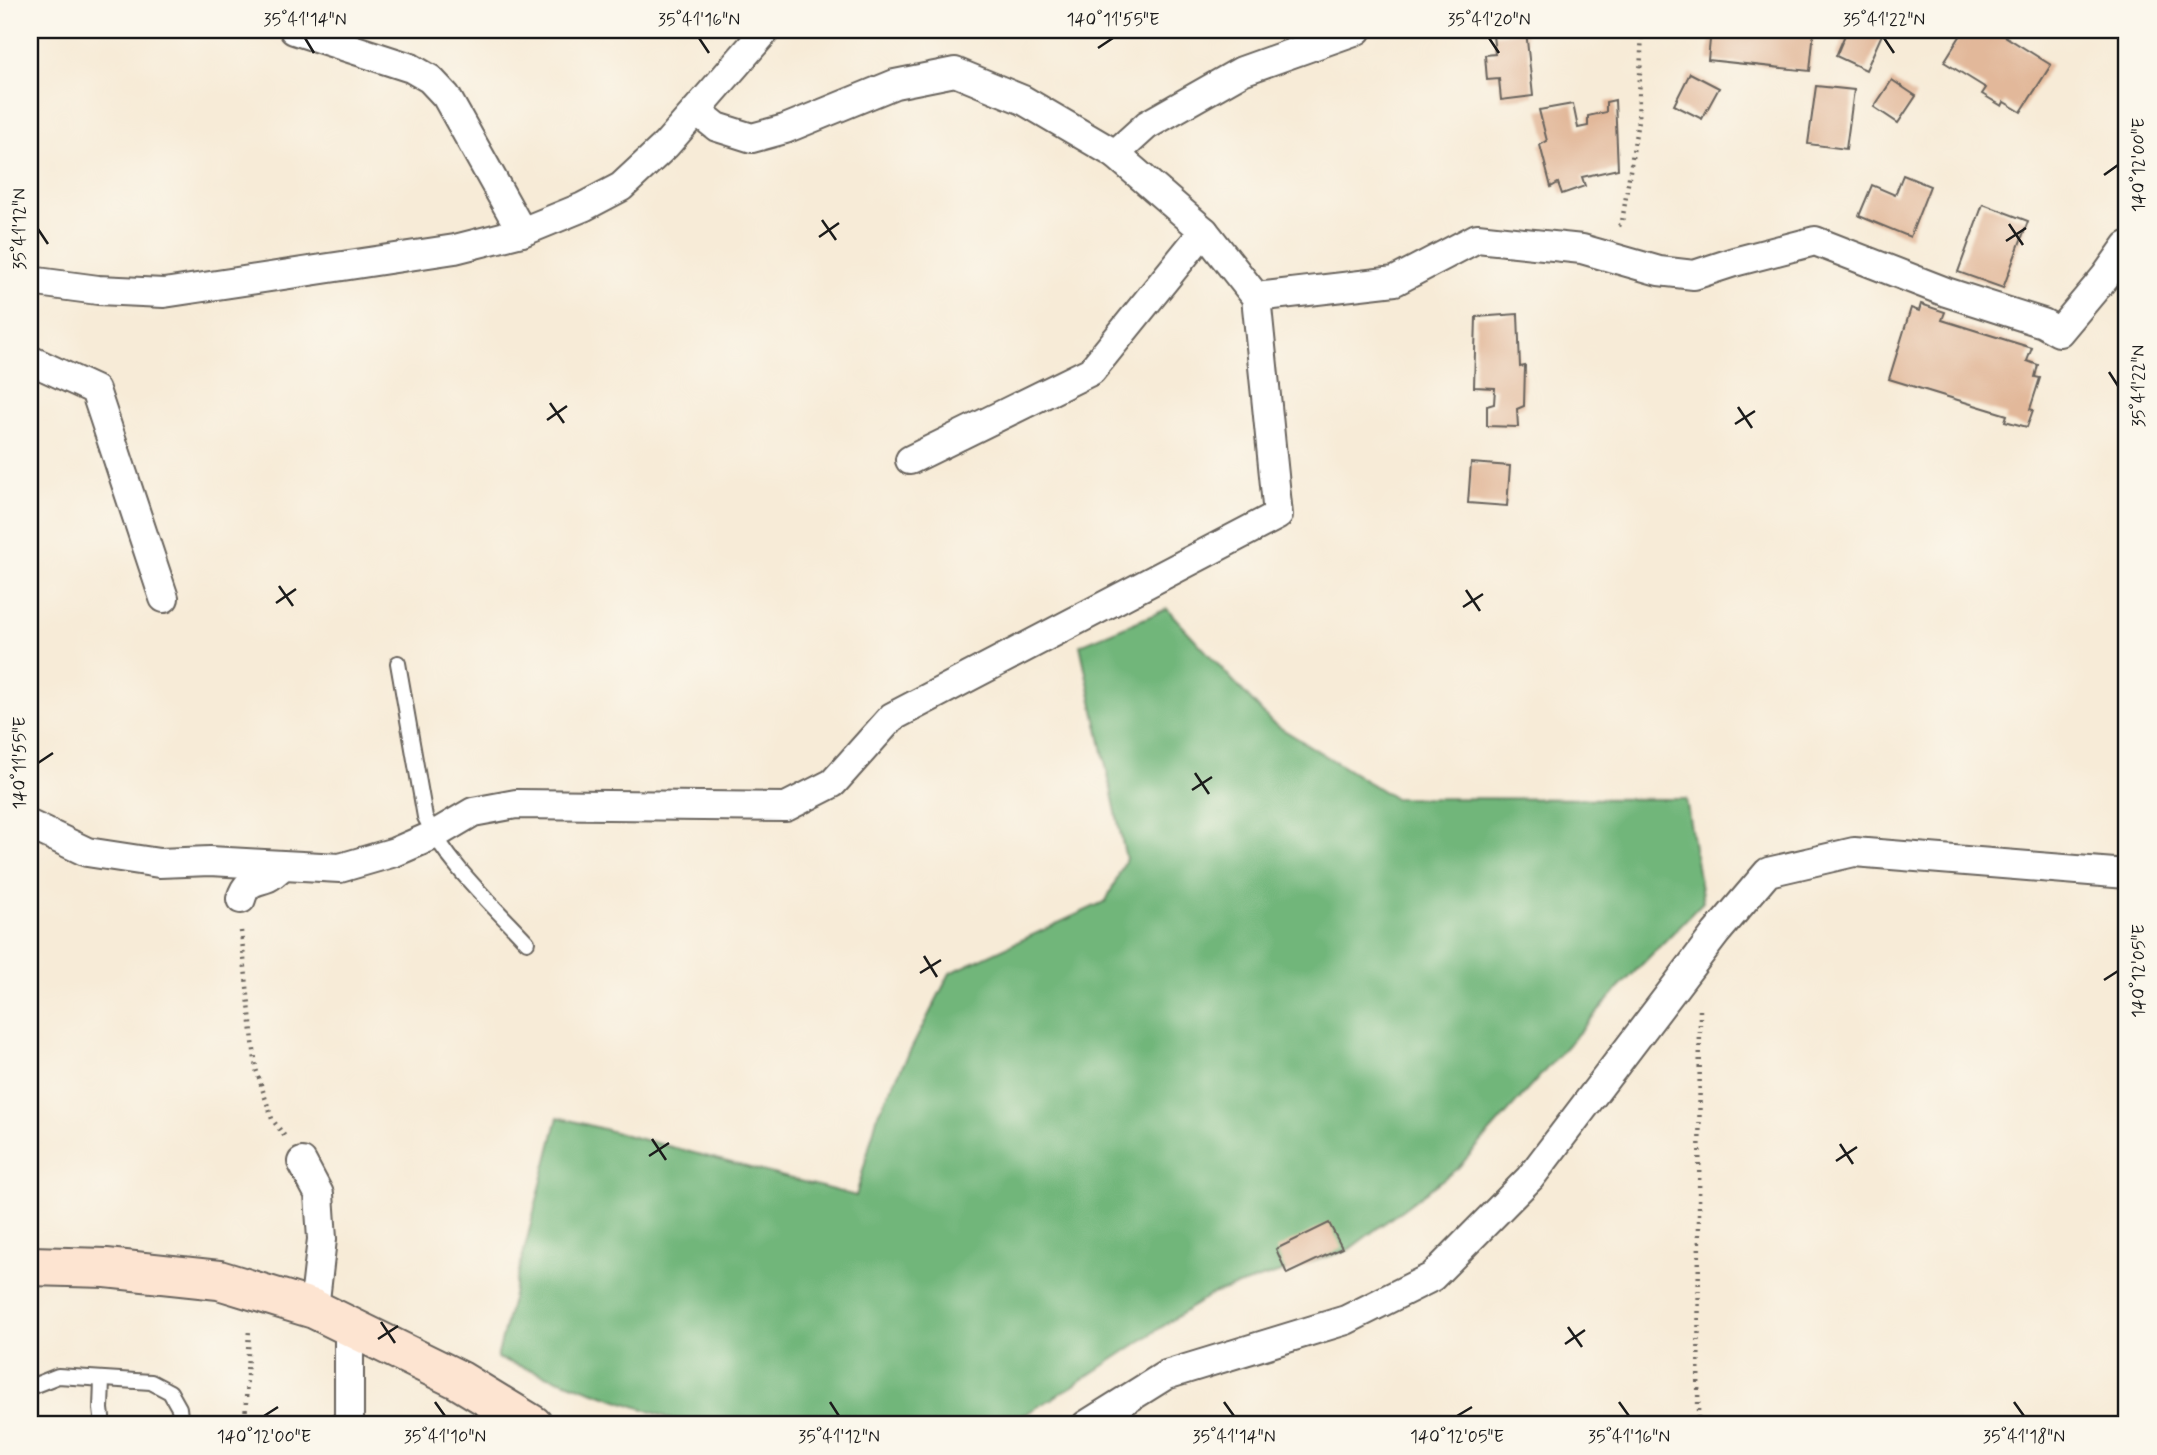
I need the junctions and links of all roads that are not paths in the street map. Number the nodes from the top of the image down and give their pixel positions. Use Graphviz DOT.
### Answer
graph roads {
  1 [pos="294,30"];
  2 [pos="766,30"];
  3 [pos="1357,30"];
  4 [pos="697,111"];
  5 [pos="1115,154"];
  6 [pos="1204,231"];
  7 [pos="522,232"];
  8 [pos="2127,246"];
  9 [pos="30,281"];
  10 [pos="1256,297"];
  11 [pos="30,360"];
  12 [pos="910,460"];
  13 [pos="164,598"];
  14 [pos="398,663"];
  15 [pos="30,825"];
  16 [pos="433,835"];
  17 [pos="283,865"];
  18 [pos="2127,874"];
  19 [pos="241,898"];
  20 [pos="527,942"];
  21 [pos="303,1162"];
  22 [pos="30,1266"];
  23 [pos="314,1309"];
  24 [pos="349,1326"];
  25 [pos="102,1379"];
  26 [pos="30,1387"];
  27 [pos="103,1425"];
  28 [pos="181,1425"];
  29 [pos="349,1425"];
  30 [pos="533,1425"];
  31 [pos="1086,1425"];
  1 -- 7 [label="street"];
  2 -- 4 [label="street"];
  3 -- 5 [label="street"];
  4 -- 5 [label="street"];
  4 -- 7 [label="street"];
  5 -- 6 [label="street"];
  6 -- 10 [label="street"];
  6 -- 12 [label="street"];
  7 -- 9 [label="street"];
  8 -- 10 [label="street"];
  10 -- 16 [label="street"];
  11 -- 13 [label="street"];
  14 -- 16 [label="lane"];
  15 -- 17 [label="street"];
  16 -- 17 [label="street"];
  16 -- 20 [label="lane"];
  17 -- 19 [label="street"];
  18 -- 31 [label="street"];
  21 -- 23 [label="street"];
  22 -- 23 [label="street"];
  23 -- 24 [label="street"];
  24 -- 29 [label="street"];
  24 -- 30 [label="street"];
  25 -- 26 [label="lane"];
  25 -- 27 [label="lane"];
  25 -- 28 [label="lane"];
}
